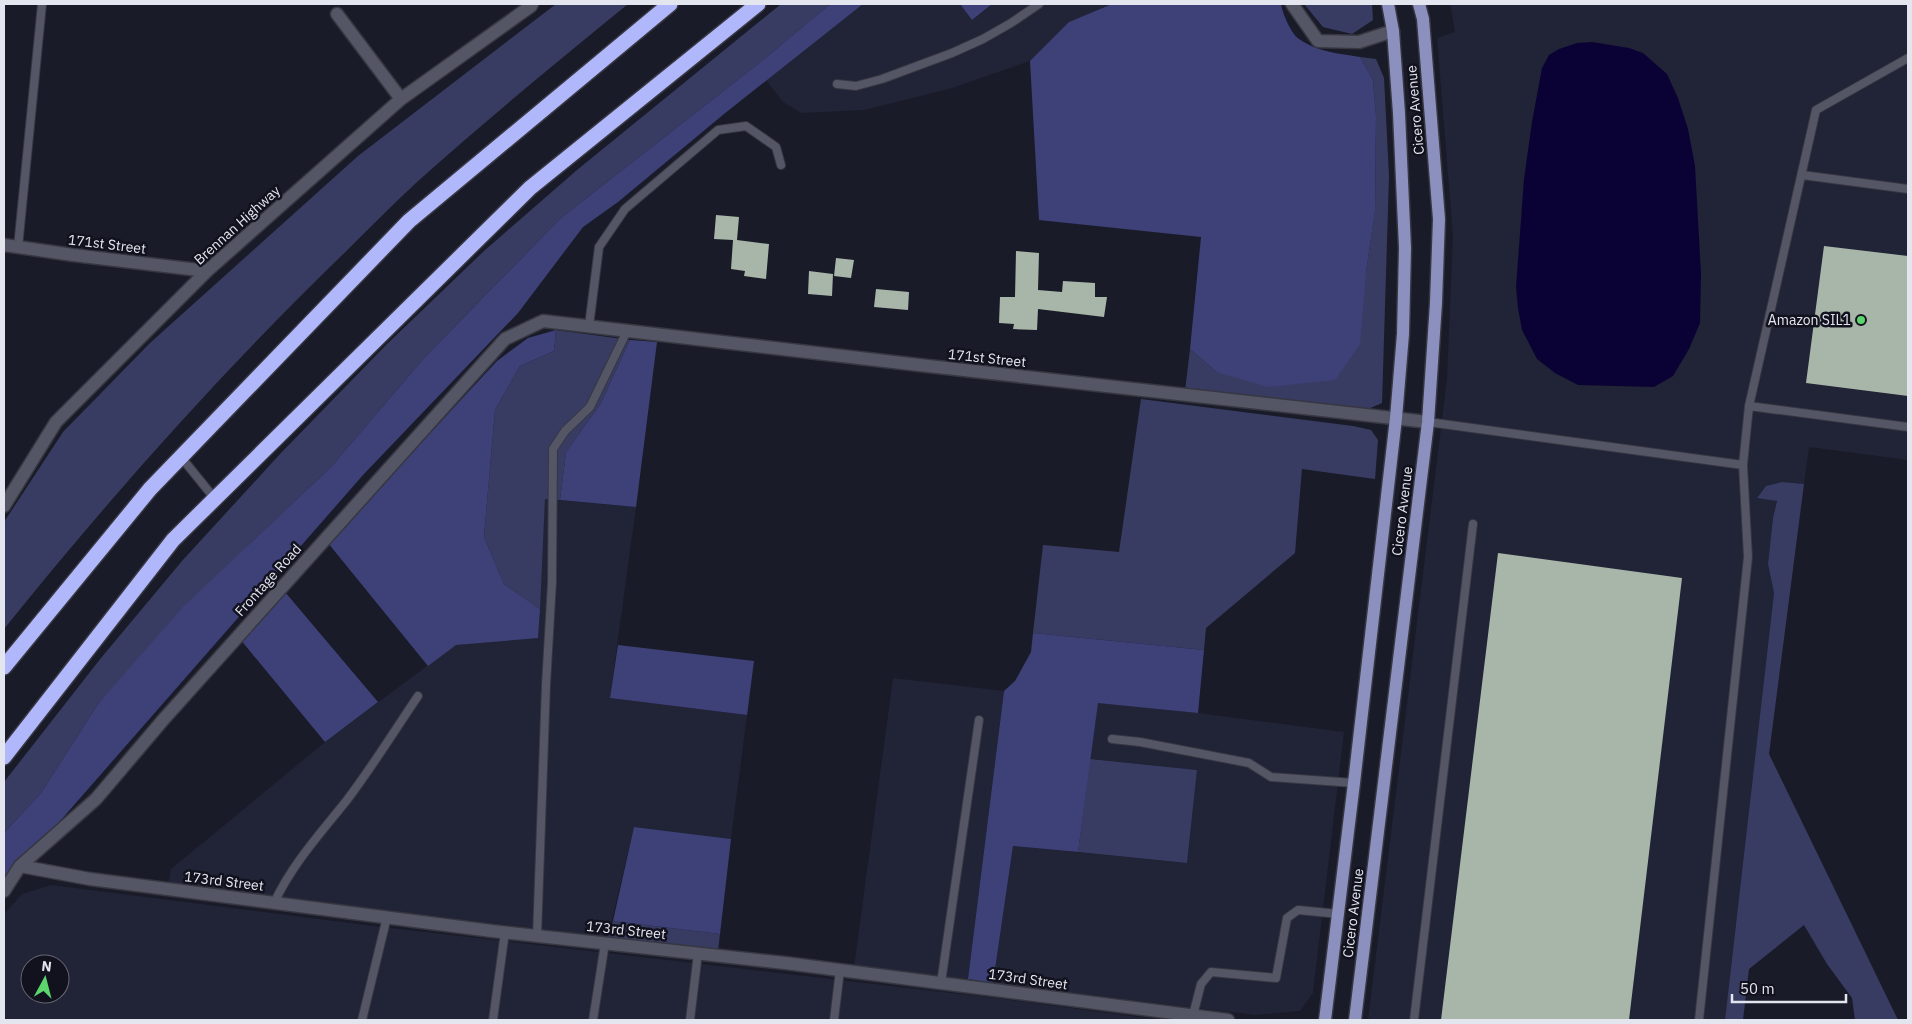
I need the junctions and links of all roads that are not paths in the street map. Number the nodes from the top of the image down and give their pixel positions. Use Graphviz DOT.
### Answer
graph roads {
  1 [pos="42,4"];
  2 [pos="670,4"];
  3 [pos="758,4"];
  4 [pos="1039,4"];
  5 [pos="1292,4"];
  6 [pos="1388,4"];
  7 [pos="1419,4"];
  8 [pos="532,5"];
  9 [pos="337,14"];
  10 [pos="1393,31"];
  11 [pos="1908,58"];
  12 [pos="837,84"];
  13 [pos="401,99"];
  14 [pos="781,165"];
  15 [pos="1802,175"];
  16 [pos="1908,190"];
  17 [pos="4,246"];
  18 [pos="18,247"];
  19 [pos="207,271"];
  20 [pos="543,321"];
  21 [pos="589,326"];
  22 [pos="627,331"];
  23 [pos="1749,406"];
  24 [pos="1396,418"];
  25 [pos="1428,422"];
  26 [pos="1908,426"];
  27 [pos="181,457"];
  28 [pos="1742,465"];
  29 [pos="215,499"];
  30 [pos="4,506"];
  31 [pos="1473,524"];
  32 [pos="4,666"];
  33 [pos="418,696"];
  34 [pos="979,720"];
  35 [pos="1112,739"];
  36 [pos="4,757"];
  37 [pos="1354,783"];
  38 [pos="20,866"];
  39 [pos="4,891"];
  40 [pos="274,903"];
  41 [pos="1339,914"];
  42 [pos="387,917"];
  43 [pos="505,932"];
  44 [pos="537,936"];
  45 [pos="605,943"];
  46 [pos="698,953"];
  47 [pos="840,970"];
  48 [pos="940,983"];
  49 [pos="1192,1018"];
  50 [pos="362,1020"];
  51 [pos="493,1020"];
  52 [pos="593,1020"];
  53 [pos="690,1020"];
  54 [pos="834,1020"];
  55 [pos="1228,1020"];
  56 [pos="1325,1020"];
  57 [pos="1355,1020"];
  58 [pos="1414,1020"];
  59 [pos="1699,1020"];
  1 -- 18 [label="lane"];
  2 -- 27 [label="highway"];
  3 -- 29 [label="highway"];
  4 -- 12 [label="lane"];
  5 -- 10 [label="street"];
  6 -- 10 [label="main road, Cicero Avenue"];
  7 -- 25 [label="main road, Cicero Avenue"];
  8 -- 13 [label="street, Brennan Highway"];
  9 -- 13 [label="street"];
  10 -- 24 [label="main road, Cicero Avenue"];
  11 -- 15 [label="lane"];
  13 -- 19 [label="street, Brennan Highway"];
  14 -- 21 [label="lane"];
  15 -- 16 [label="lane"];
  15 -- 23 [label="lane"];
  17 -- 18 [label="street, 171st Street"];
  18 -- 19 [label="street, 171st Street"];
  19 -- 30 [label="street, Brennan Highway"];
  20 -- 21 [label="street, 171st Street"];
  20 -- 38 [label="street, Frontage Road"];
  21 -- 22 [label="street, 171st Street"];
  22 -- 24 [label="street, 171st Street"];
  22 -- 44 [label="lane"];
  23 -- 26 [label="lane"];
  23 -- 28 [label="lane"];
  24 -- 25 [label="street, 171st Street"];
  24 -- 37 [label="main road, Cicero Avenue"];
  25 -- 28 [label="lane"];
  25 -- 57 [label="main road, Cicero Avenue"];
  27 -- 29 [label="lane"];
  27 -- 32 [label="highway"];
  28 -- 59 [label="lane"];
  29 -- 36 [label="highway"];
  31 -- 58 [label="lane"];
  33 -- 40 [label="lane"];
  34 -- 48 [label="lane"];
  35 -- 37 [label="lane"];
  37 -- 41 [label="main road, Cicero Avenue"];
  38 -- 39 [label="street, Frontage Road"];
  38 -- 40 [label="street, 173rd Street"];
  40 -- 42 [label="street, 173rd Street"];
  41 -- 49 [label="lane"];
  41 -- 56 [label="main road, Cicero Avenue"];
  42 -- 43 [label="street, 173rd Street"];
  42 -- 50 [label="lane"];
  43 -- 44 [label="street, 173rd Street"];
  43 -- 51 [label="lane"];
  44 -- 45 [label="street, 173rd Street"];
  45 -- 46 [label="street, 173rd Street"];
  45 -- 52 [label="lane"];
  46 -- 47 [label="street, 173rd Street"];
  46 -- 53 [label="lane"];
  47 -- 48 [label="street, 173rd Street"];
  47 -- 54 [label="lane"];
  48 -- 49 [label="street, 173rd Street"];
  49 -- 55 [label="street, 173rd Street"];
}
